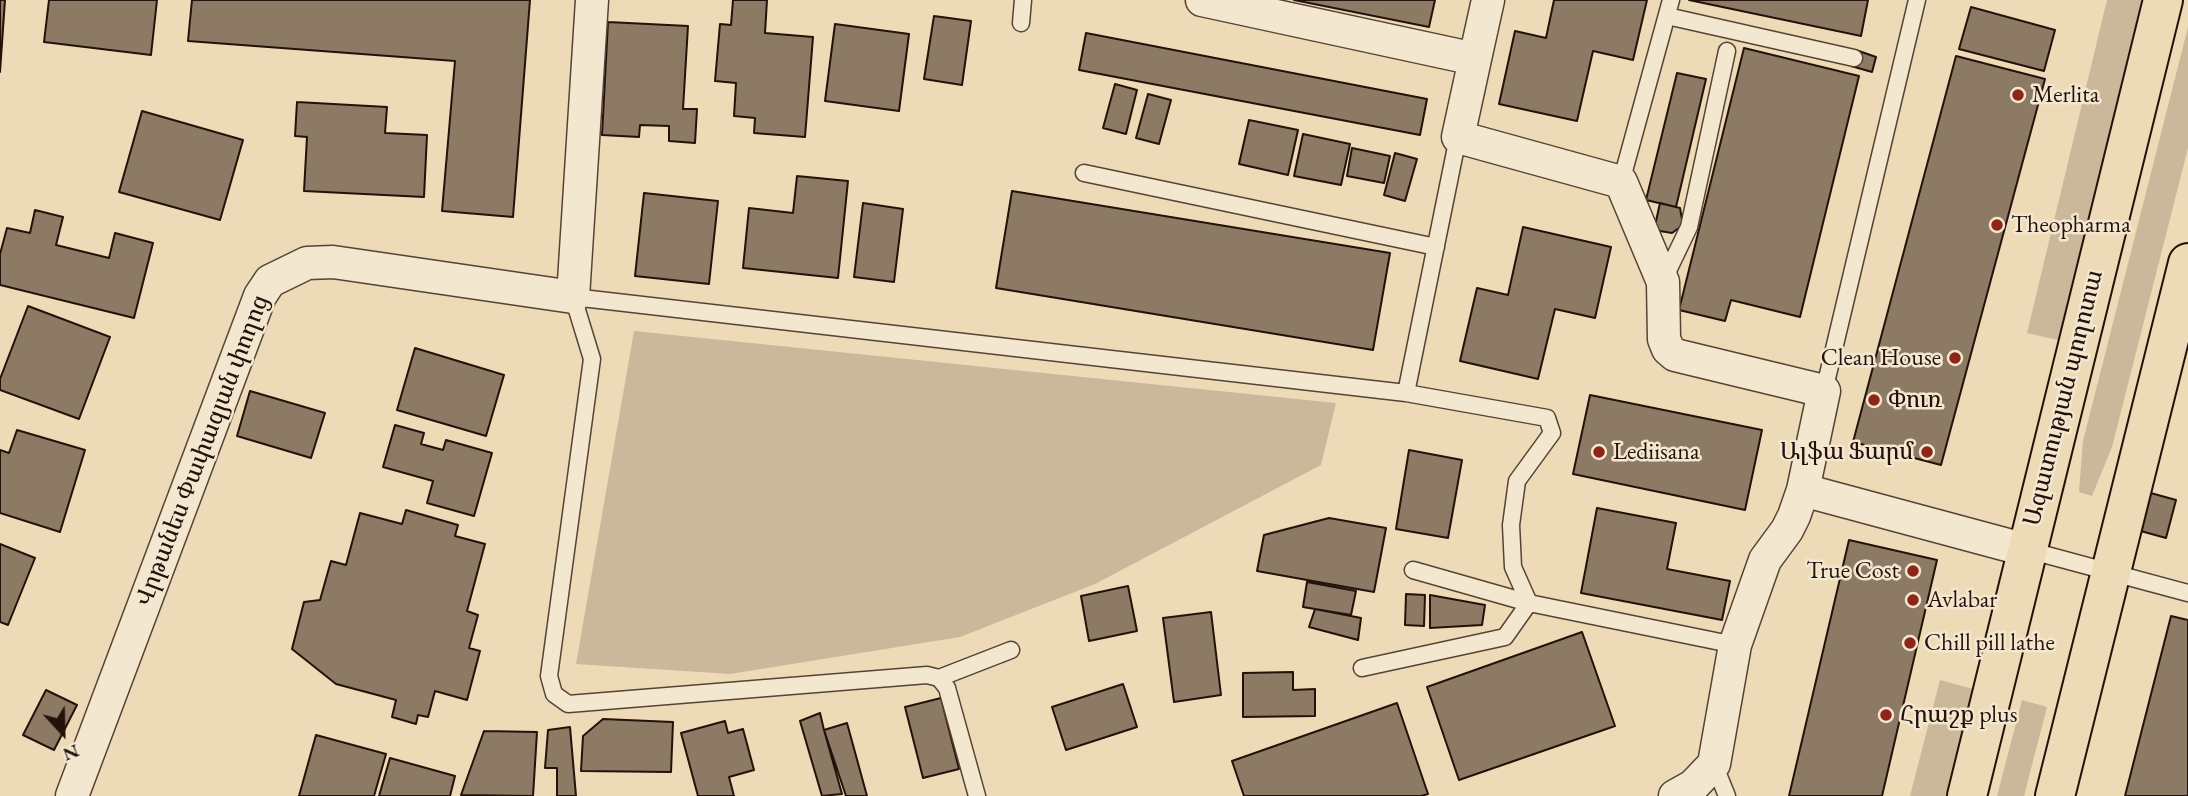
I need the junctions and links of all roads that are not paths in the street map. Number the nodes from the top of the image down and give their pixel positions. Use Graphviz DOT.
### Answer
graph roads {
  1 [pos="592,0"];
  2 [pos="1023,0"];
  3 [pos="1202,0"];
  4 [pos="1488,0"];
  5 [pos="1917,0"];
  6 [pos="2163,0"];
  7 [pos="1669,8"];
  8 [pos="1021,23"];
  9 [pos="1727,51"];
  10 [pos="1854,58"];
  11 [pos="1475,59"];
  12 [pos="1458,137"];
  13 [pos="1084,173"];
  14 [pos="1621,183"];
  15 [pos="1436,247"];
  16 [pos="2188,262"];
  17 [pos="1663,282"];
  18 [pos="573,297"];
  19 [pos="1824,391"];
  20 [pos="1406,393"];
  21 [pos="1802,490"];
  22 [pos="2026,550"];
  23 [pos="1413,570"];
  24 [pos="2111,573"];
  25 [pos="2188,593"];
  26 [pos="1530,603"];
  27 [pos="1735,645"];
  28 [pos="1011,650"];
  29 [pos="1362,668"];
  30 [pos="939,678"];
  31 [pos="1714,764"];
  32 [pos="72,796"];
  33 [pos="977,796"];
  34 [pos="1675,796"];
  35 [pos="1727,796"];
  36 [pos="1967,796"];
  37 [pos="2055,796"];
  1 -- 18 [label="street"];
  2 -- 8 [label="lane"];
  3 -- 11 [label="street"];
  4 -- 11 [label="street"];
  5 -- 19 [label="lane"];
  6 -- 22 [label="main road, Ազատության պողոտա"];
  7 -- 10 [label="lane"];
  7 -- 14 [label="lane"];
  9 -- 17 [label="lane"];
  11 -- 12 [label="street"];
  12 -- 14 [label="street"];
  12 -- 15 [label="lane"];
  13 -- 15 [label="lane"];
  14 -- 17 [label="street"];
  15 -- 20 [label="lane"];
  16 -- 24 [label="main road"];
  17 -- 19 [label="street"];
  18 -- 20 [label="lane"];
  18 -- 30 [label="lane"];
  18 -- 32 [label="street, Վրթանես Փափազյան փողոց"];
  19 -- 21 [label="street"];
  20 -- 26 [label="lane"];
  21 -- 22 [label="street"];
  21 -- 27 [label="street"];
  22 -- 24 [label="lane"];
  22 -- 36 [label="main road, Ազատության պողոտա"];
  23 -- 26 [label="lane"];
  24 -- 25 [label="lane"];
  24 -- 37 [label="main road"];
  26 -- 27 [label="lane"];
  26 -- 29 [label="lane"];
  27 -- 31 [label="street"];
  28 -- 30 [label="lane"];
  30 -- 33 [label="lane"];
  31 -- 34 [label="street"];
  31 -- 35 [label="lane"];
}
